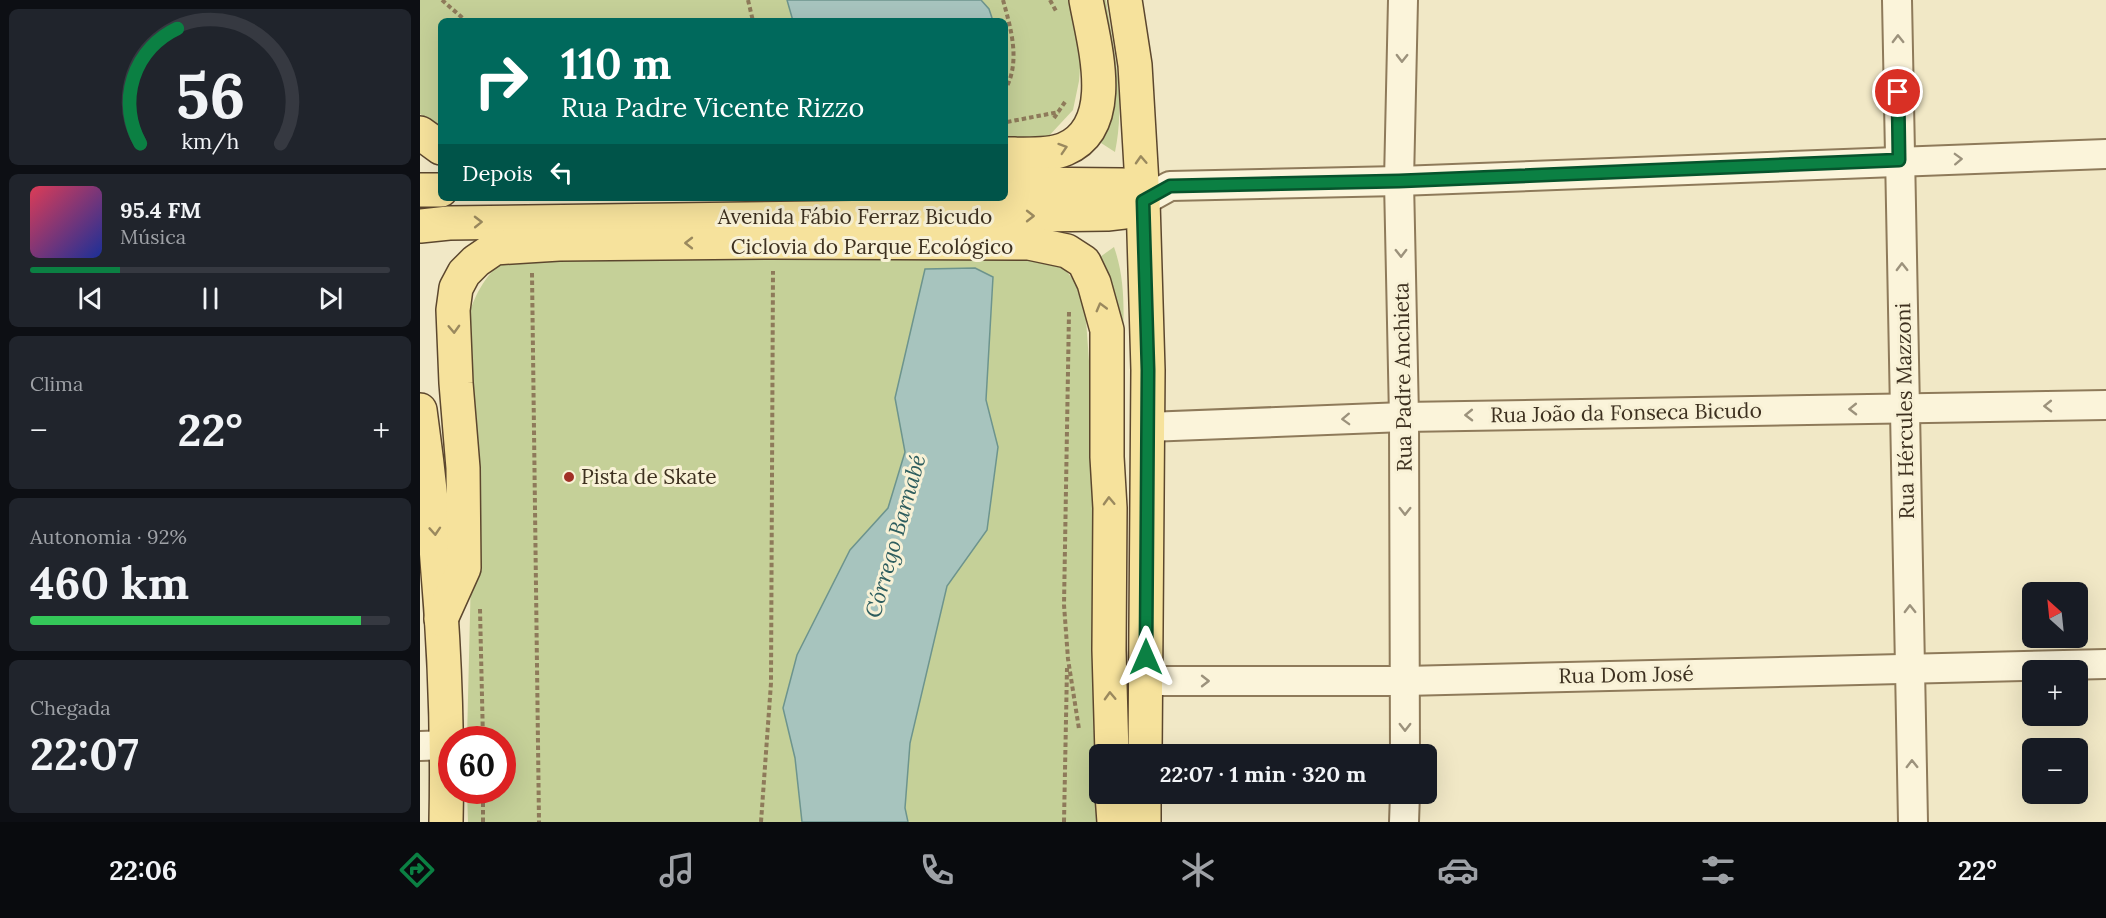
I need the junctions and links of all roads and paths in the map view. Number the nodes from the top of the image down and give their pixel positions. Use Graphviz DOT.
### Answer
graph roads {
  1 [pos="442,0"];
  2 [pos="748,0"];
  3 [pos="1003,0"];
  4 [pos="1086,0"];
  5 [pos="1125,0"];
  6 [pos="1403,0"];
  7 [pos="1897,0"];
  8 [pos="463,18"];
  9 [pos="752,18"];
  10 [pos="1008,18"];
  11 [pos="1008,20"];
  12 [pos="1008,80"];
  13 [pos="1060,112"];
  14 [pos="1008,121"];
  15 [pos="420,133"];
  16 [pos="438,146"];
  17 [pos="1008,154"];
  18 [pos="2106,154"];
  19 [pos="1899,160"];
  20 [pos="1399,181"];
  21 [pos="1008,184"];
  22 [pos="420,190"];
  23 [pos="438,190"];
  24 [pos="1143,201"];
  25 [pos="420,226"];
  26 [pos="773,261"];
  27 [pos="532,267"];
  28 [pos="1069,310"];
  29 [pos="1107,351"];
  30 [pos="2106,405"];
  31 [pos="1906,408"];
  32 [pos="420,410"];
  33 [pos="1404,417"];
  34 [pos="1147,427"];
  35 [pos="426,495"];
  36 [pos="441,619"];
  37 [pos="2106,664"];
  38 [pos="1911,668"];
  39 [pos="1146,681"];
  40 [pos="1405,681"];
  41 [pos="1112,744"];
  42 [pos="1145,744"];
  43 [pos="1405,744"];
  44 [pos="434,746"];
  45 [pos="483,804"];
  46 [pos="1113,804"];
  47 [pos="1144,804"];
  48 [pos="1405,804"];
  49 [pos="446,822"];
  50 [pos="483,822"];
  51 [pos="539,822"];
  52 [pos="761,822"];
  53 [pos="1064,822"];
  54 [pos="1114,822"];
  55 [pos="1144,822"];
  56 [pos="1404,822"];
  57 [pos="1913,822"];
  1 -- 8 [label="path"];
  2 -- 9 [label="path"];
  3 -- 10 [label="path"];
  17 -- 4 [label="main road, one-way"];
  24 -- 5 [label="main road, one-way"];
  6 -- 20 [label="street, Rua Padre Anchieta, one-way"];
  19 -- 7 [label="street, Rua Hércules Mazzoni, one-way"];
  11 -- 12 [label="path"];
  13 -- 14 [label="path"];
  15 -- 16 [label="main road"];
  19 -- 18 [label="street, one-way"];
  19 -- 20 [label="street"];
  31 -- 19 [label="street, Rua Hércules Mazzoni, one-way"];
  20 -- 24 [label="street"];
  20 -- 33 [label="street, Rua Padre Anchieta, one-way"];
  21 -- 24 [label="main road, Avenida Fábio Ferraz Bicudo"];
  22 -- 23 [label="main road"];
  25 -- 24 [label="main road, Avenida Fábio Ferraz Bicudo, one-way"];
  24 -- 34 [label="main road"];
  26 -- 52 [label="path"];
  27 -- 51 [label="path"];
  28 -- 53 [label="path"];
  29 -- 34 [label="main road"];
  29 -- 36 [label="main road, one-way"];
  41 -- 29 [label="main road, one-way"];
  30 -- 31 [label="street, Rua João da Fonseca Bicudo, one-way"];
  31 -- 33 [label="street, Rua João da Fonseca Bicudo, one-way"];
  38 -- 31 [label="street, Rua Hércules Mazzoni, one-way"];
  32 -- 35 [label="main road"];
  33 -- 34 [label="street, Rua João da Fonseca Bicudo, one-way"];
  33 -- 40 [label="street, Rua Padre Anchieta, one-way"];
  34 -- 39 [label="main road"];
  35 -- 36 [label="main road, one-way"];
  36 -- 44 [label="main road"];
  37 -- 38 [label="street, Rua Dom José"];
  38 -- 40 [label="street, Rua Dom José"];
  57 -- 38 [label="street, Rua Hércules Mazzoni, one-way"];
  39 -- 40 [label="street, Rua Dom José, one-way"];
  39 -- 42 [label="main road"];
  40 -- 43 [label="street, Rua Padre Anchieta, one-way"];
  44 -- 49 [label="main road"];
  45 -- 50 [label="path"];
  46 -- 54 [label="main road"];
  47 -- 55 [label="main road"];
  48 -- 56 [label="street"];
}
